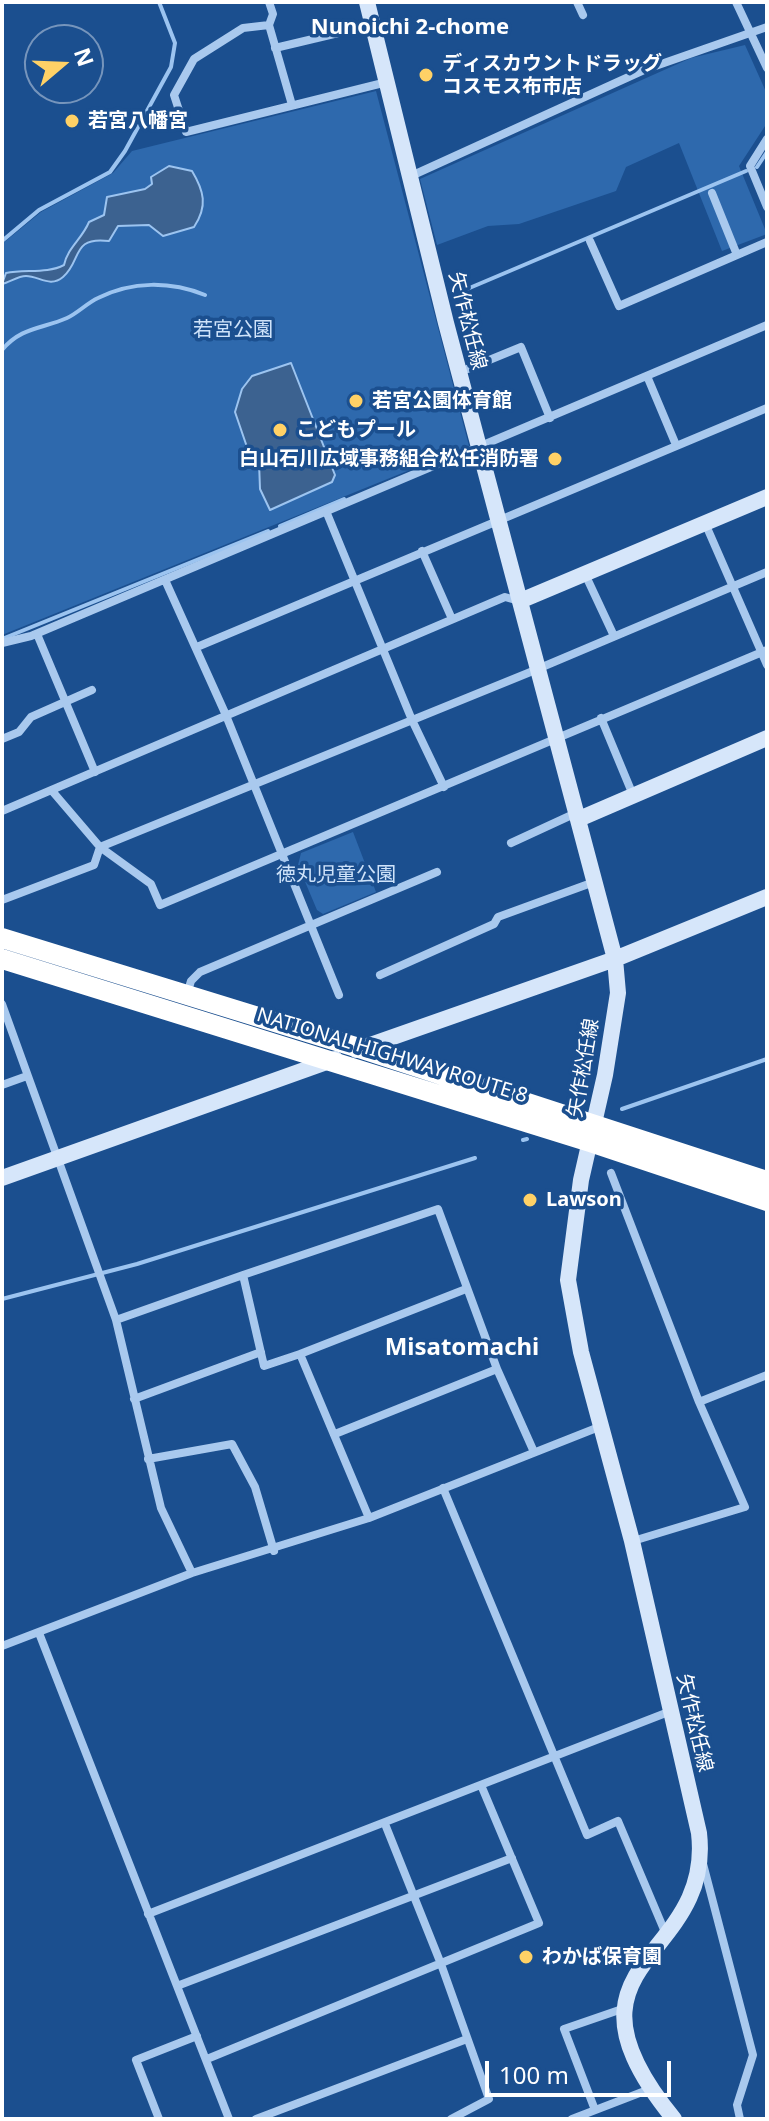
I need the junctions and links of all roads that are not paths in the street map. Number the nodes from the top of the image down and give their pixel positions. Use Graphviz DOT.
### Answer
graph roads {
  1 [pos="269,2"];
  2 [pos="367,2"];
  3 [pos="577,2"];
  4 [pos="736,2"];
  5 [pos="583,15"];
  6 [pos="269,25"];
  7 [pos="373,25"];
  8 [pos="767,27"];
  9 [pos="752,34"];
  10 [pos="275,48"];
  11 [pos="767,68"];
  12 [pos="388,82"];
  13 [pos="292,105"];
  14 [pos="767,139"];
  15 [pos="411,176"];
  16 [pos="712,193"];
  17 [pos="767,207"];
  18 [pos="590,241"];
  19 [pos="767,242"];
  20 [pos="737,255"];
  21 [pos="767,325"];
  22 [pos="460,372"];
  23 [pos="647,376"];
  24 [pos="767,408"];
  25 [pos="550,418"];
  26 [pos="676,445"];
  27 [pos="481,447"];
  28 [pos="767,497"];
  29 [pos="326,511"];
  30 [pos="497,518"];
  31 [pos="705,523"];
  32 [pos="422,551"];
  33 [pos="767,572"];
  34 [pos="584,574"];
  35 [pos="357,579"];
  36 [pos="165,580"];
  37 [pos="732,587"];
  38 [pos="520,601"];
  39 [pos="452,619"];
  40 [pos="37,634"];
  41 [pos="614,636"];
  42 [pos="6,643"];
  43 [pos="197,647"];
  44 [pos="382,648"];
  45 [pos="764,652"];
  46 [pos="767,665"];
  47 [pos="537,668"];
  48 [pos="92,690"];
  49 [pos="66,702"];
  50 [pos="225,713"];
  51 [pos="601,718"];
  52 [pos="412,720"];
  53 [pos="767,738"];
  54 [pos="2,739"];
  55 [pos="557,741"];
  56 [pos="95,772"];
  57 [pos="253,783"];
  58 [pos="444,787"];
  59 [pos="53,792"];
  60 [pos="633,796"];
  61 [pos="2,811"];
  62 [pos="578,816"];
  63 [pos="511,843"];
  64 [pos="100,847"];
  65 [pos="282,853"];
  66 [pos="437,872"];
  67 [pos="595,881"];
  68 [pos="767,897"];
  69 [pos="2,900"];
  70 [pos="311,925"];
  71 [pos="2,938"];
  72 [pos="2,959"];
  73 [pos="615,959"];
  74 [pos="380,975"];
  75 [pos="187,995"];
  76 [pos="339,995"];
  77 [pos="2,1004"];
  78 [pos="359,1048"];
  79 [pos="331,1061"];
  80 [pos="27,1076"];
  81 [pos="2,1085"];
  82 [pos="592,1134"];
  83 [pos="56,1159"];
  84 [pos="611,1173"];
  85 [pos="765,1175"];
  86 [pos="2,1178"];
  87 [pos="767,1201"];
  88 [pos="243,1275"];
  89 [pos="466,1289"];
  90 [pos="116,1320"];
  91 [pos="261,1352"];
  92 [pos="300,1354"];
  93 [pos="497,1369"];
  94 [pos="767,1375"];
  95 [pos="134,1399"];
  96 [pos="699,1402"];
  97 [pos="599,1427"];
  98 [pos="335,1434"];
  99 [pos="534,1452"];
  100 [pos="148,1459"];
  101 [pos="443,1488"];
  102 [pos="369,1518"];
  103 [pos="632,1541"];
  104 [pos="274,1551"];
  105 [pos="192,1573"];
  106 [pos="39,1633"];
  107 [pos="2,1646"];
  108 [pos="671,1711"];
  109 [pos="553,1757"];
  110 [pos="481,1785"];
  111 [pos="385,1824"];
  112 [pos="701,1855"];
  113 [pos="512,1858"];
  114 [pos="414,1896"];
  115 [pos="148,1914"];
  116 [pos="665,1932"];
  117 [pos="441,1964"];
  118 [pos="177,1986"];
  119 [pos="625,2008"];
  120 [pos="197,2036"];
  121 [pos="467,2039"];
  122 [pos="207,2059"];
  123 [pos="650,2089"];
  124 [pos="595,2110"];
  125 [pos="159,2119"];
  126 [pos="229,2119"];
  127 [pos="256,2119"];
  128 [pos="451,2119"];
  129 [pos="572,2119"];
  130 [pos="674,2119"];
  131 [pos="740,2119"];
  1 -- 6 [label="street"];
  2 -- 7 [label="main road, 矢作松任線"];
  3 -- 5 [label="street"];
  4 -- 9 [label="street"];
  6 -- 10 [label="street"];
  6 -- 13 [label="street"];
  7 -- 10 [label="street"];
  7 -- 12 [label="main road, 矢作松任線"];
  8 -- 9 [label="street"];
  9 -- 11 [label="street"];
  9 -- 15 [label="street"];
  10 -- 13 [label="street"];
  12 -- 13 [label="street"];
  12 -- 15 [label="main road, 矢作松任線"];
  14 -- 17 [label="street"];
  15 -- 22 [label="main road, 矢作松任線"];
  16 -- 20 [label="street"];
  18 -- 20 [label="street"];
  19 -- 20 [label="street"];
  21 -- 23 [label="street"];
  22 -- 25 [label="street"];
  22 -- 27 [label="main road, 矢作松任線"];
  23 -- 25 [label="street"];
  23 -- 26 [label="street"];
  24 -- 26 [label="street"];
  25 -- 27 [label="street"];
  26 -- 30 [label="street"];
  27 -- 29 [label="street"];
  27 -- 30 [label="main road, 矢作松任線"];
  28 -- 31 [label="main road"];
  29 -- 35 [label="street"];
  29 -- 36 [label="street"];
  30 -- 32 [label="street"];
  30 -- 38 [label="main road, 矢作松任線"];
  31 -- 34 [label="main road"];
  31 -- 37 [label="street"];
  32 -- 35 [label="street"];
  32 -- 39 [label="street"];
  33 -- 37 [label="street"];
  34 -- 38 [label="main road"];
  34 -- 41 [label="street"];
  35 -- 43 [label="street"];
  35 -- 44 [label="street"];
  36 -- 40 [label="street"];
  36 -- 43 [label="street"];
  37 -- 41 [label="street"];
  37 -- 45 [label="street"];
  38 -- 39 [label="street"];
  38 -- 47 [label="main road, 矢作松任線"];
  39 -- 44 [label="street"];
  40 -- 42 [label="street"];
  40 -- 49 [label="street"];
  41 -- 47 [label="street"];
  43 -- 50 [label="street"];
  44 -- 50 [label="street"];
  44 -- 52 [label="street"];
  45 -- 46 [label="street"];
  45 -- 51 [label="street"];
  47 -- 52 [label="street"];
  47 -- 55 [label="main road, 矢作松任線"];
  48 -- 49 [label="street"];
  49 -- 54 [label="street"];
  49 -- 56 [label="street"];
  50 -- 56 [label="street"];
  50 -- 57 [label="street"];
  51 -- 55 [label="street"];
  51 -- 60 [label="street"];
  52 -- 57 [label="street"];
  52 -- 58 [label="street"];
  53 -- 60 [label="main road"];
  55 -- 58 [label="street"];
  55 -- 62 [label="main road, 矢作松任線"];
  56 -- 59 [label="street"];
  57 -- 64 [label="street"];
  57 -- 65 [label="street"];
  58 -- 65 [label="street"];
  59 -- 61 [label="street"];
  59 -- 64 [label="street"];
  60 -- 62 [label="main road"];
  62 -- 63 [label="street"];
  62 -- 67 [label="main road, 矢作松任線"];
  64 -- 65 [label="street"];
  64 -- 69 [label="street"];
  65 -- 70 [label="street"];
  66 -- 70 [label="street"];
  67 -- 73 [label="main road, 矢作松任線"];
  67 -- 74 [label="street"];
  68 -- 73 [label="main road"];
  70 -- 75 [label="street"];
  70 -- 76 [label="street"];
  71 -- 75 [label="highway, NATIONAL HIGHWAY ROUTE 8"];
  72 -- 79 [label="highway, NATIONAL HIGHWAY ROUTE 8"];
  73 -- 78 [label="main road"];
  73 -- 82 [label="main road, 矢作松任線"];
  75 -- 78 [label="highway, NATIONAL HIGHWAY ROUTE 8"];
  77 -- 80 [label="street"];
  78 -- 79 [label="main road"];
  78 -- 82 [label="highway, NATIONAL HIGHWAY ROUTE 8"];
  79 -- 82 [label="highway, NATIONAL HIGHWAY ROUTE 8"];
  79 -- 83 [label="main road"];
  80 -- 81 [label="street"];
  80 -- 83 [label="street"];
  82 -- 85 [label="highway, NATIONAL HIGHWAY ROUTE 8"];
  82 -- 87 [label="highway, NATIONAL HIGHWAY ROUTE 8"];
  82 -- 97 [label="main road, 矢作松任線"];
  83 -- 86 [label="main road"];
  83 -- 90 [label="street"];
  84 -- 96 [label="street"];
  88 -- 89 [label="street"];
  88 -- 90 [label="street"];
  88 -- 91 [label="street"];
  89 -- 92 [label="street"];
  89 -- 93 [label="street"];
  90 -- 95 [label="street"];
  91 -- 92 [label="street"];
  91 -- 95 [label="street"];
  92 -- 98 [label="street"];
  93 -- 98 [label="street"];
  93 -- 99 [label="street"];
  94 -- 96 [label="street"];
  95 -- 100 [label="street"];
  96 -- 103 [label="street"];
  97 -- 99 [label="street"];
  97 -- 103 [label="main road, 矢作松任線"];
  98 -- 102 [label="street"];
  99 -- 101 [label="street"];
  100 -- 104 [label="street"];
  100 -- 105 [label="street"];
  101 -- 102 [label="street"];
  101 -- 109 [label="street"];
  102 -- 104 [label="street"];
  103 -- 108 [label="main road, 矢作松任線"];
  104 -- 105 [label="street"];
  105 -- 106 [label="street"];
  106 -- 107 [label="street"];
  106 -- 115 [label="street"];
  108 -- 109 [label="street"];
  108 -- 112 [label="main road, 矢作松任線"];
  109 -- 110 [label="street"];
  109 -- 116 [label="street"];
  110 -- 111 [label="street"];
  110 -- 113 [label="street"];
  111 -- 114 [label="street"];
  111 -- 115 [label="street"];
  112 -- 116 [label="main road, 矢作松任線"];
  112 -- 131 [label="street"];
  113 -- 114 [label="street"];
  113 -- 117 [label="street"];
  114 -- 117 [label="street"];
  114 -- 118 [label="street"];
  115 -- 118 [label="street"];
  116 -- 119 [label="main road, 矢作松任線"];
  117 -- 121 [label="street"];
  117 -- 122 [label="street"];
  118 -- 120 [label="street"];
  119 -- 123 [label="main road, 矢作松任線"];
  119 -- 124 [label="street"];
  120 -- 122 [label="street"];
  120 -- 125 [label="street"];
  121 -- 127 [label="street"];
  121 -- 128 [label="street"];
  122 -- 126 [label="street"];
  123 -- 124 [label="street"];
  123 -- 130 [label="main road, 矢作松任線"];
  124 -- 129 [label="street"];
}
